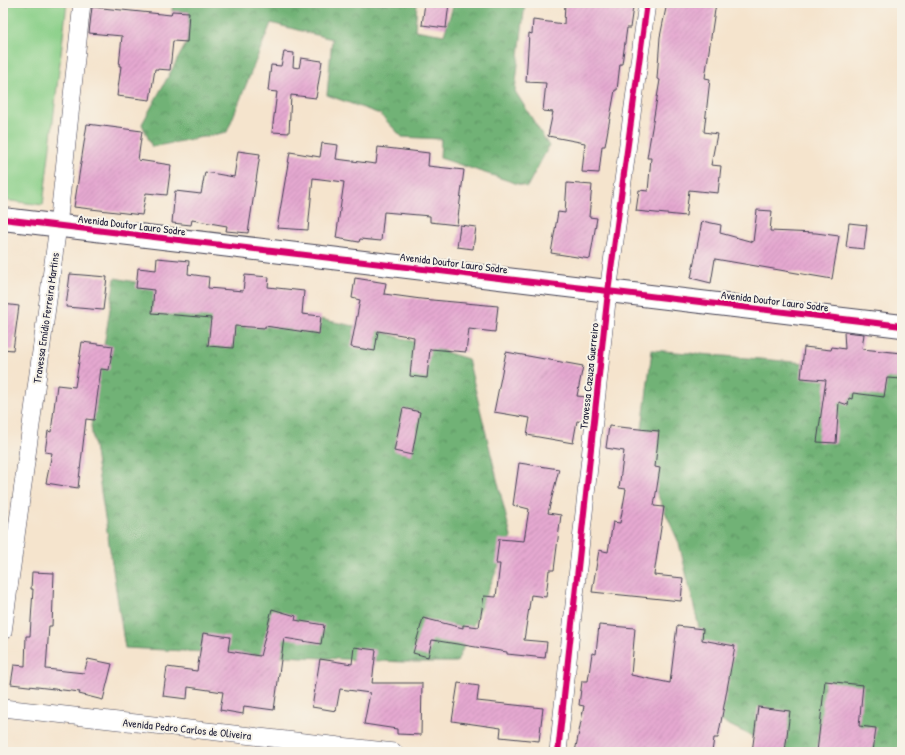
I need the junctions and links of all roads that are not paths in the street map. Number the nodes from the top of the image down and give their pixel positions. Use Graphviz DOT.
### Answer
graph roads {
  1 [pos="82,3"];
  2 [pos="647,3"];
  3 [pos="3,220"];
  4 [pos="58,226"];
  5 [pos="608,292"];
  6 [pos="902,326"];
  7 [pos="3,632"];
  8 [pos="3,708"];
  9 [pos="394,752"];
  10 [pos="558,752"];
  1 -- 4 [label="street, Travessa Emídio Ferreira Martins"];
  2 -- 5 [label="street, Travessa Cazuza Guerreiro"];
  3 -- 4 [label="street, Avenida Doutor Lauro Sodre"];
  4 -- 5 [label="street, Avenida Doutor Lauro Sodre"];
  4 -- 7 [label="street, Travessa Emídio Ferreira Martins"];
  5 -- 6 [label="street, Avenida Doutor Lauro Sodre"];
  5 -- 10 [label="street, Travessa Cazuza Guerreiro"];
  8 -- 9 [label="street, Avenida Pedro Carlos de Oliveira"];
}
